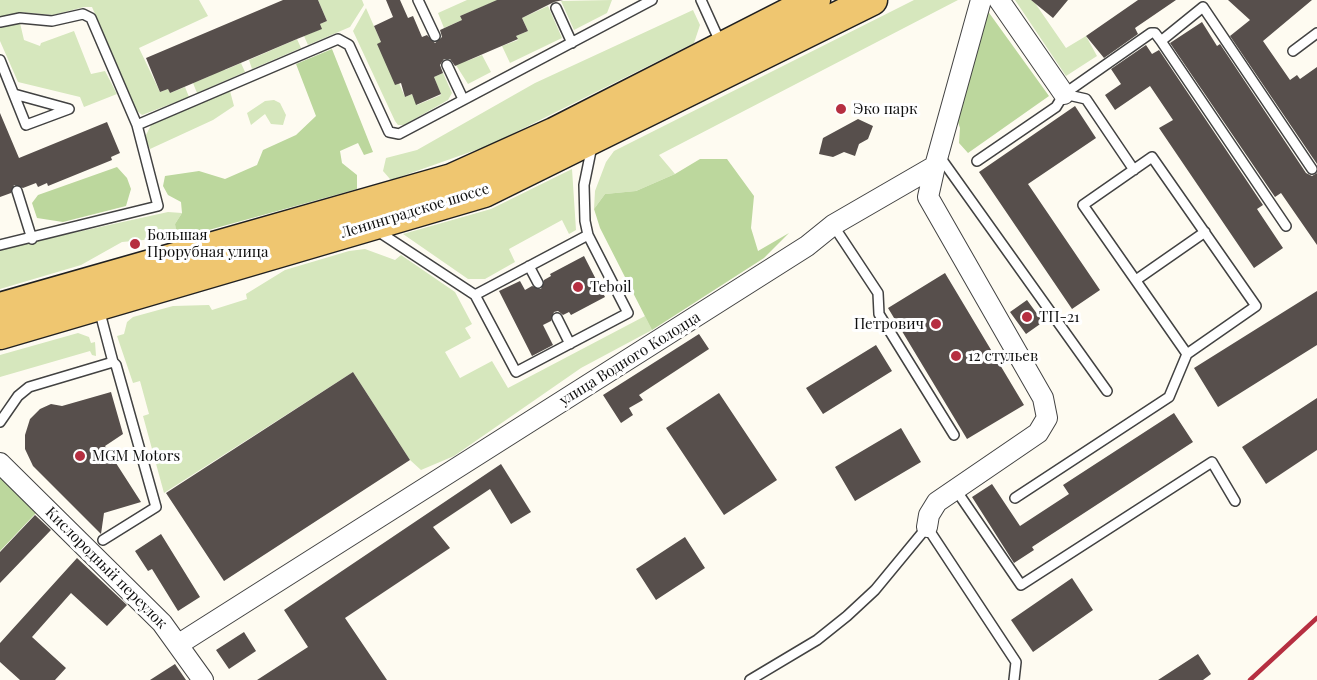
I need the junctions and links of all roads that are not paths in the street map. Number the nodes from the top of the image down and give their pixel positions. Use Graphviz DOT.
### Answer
graph roads {
  1 [pos="418,0"];
  2 [pos="631,0"];
  3 [pos="652,0"];
  4 [pos="700,0"];
  5 [pos="815,0"];
  6 [pos="872,0"];
  7 [pos="981,0"];
  8 [pos="999,0"];
  9 [pos="556,8"];
  10 [pos="635,10"];
  11 [pos="0,22"];
  12 [pos="1317,33"];
  13 [pos="435,36"];
  14 [pos="1161,40"];
  15 [pos="572,43"];
  16 [pos="723,49"];
  17 [pos="1293,51"];
  18 [pos="0,60"];
  19 [pos="447,65"];
  20 [pos="14,94"];
  21 [pos="1064,94"];
  22 [pos="463,99"];
  23 [pos="136,125"];
  24 [pos="594,138"];
  25 [pos="937,160"];
  26 [pos="977,160"];
  27 [pos="1312,169"];
  28 [pos="1134,170"];
  29 [pos="17,191"];
  30 [pos="369,225"];
  31 [pos="833,225"];
  32 [pos="1286,226"];
  33 [pos="1205,232"];
  34 [pos="588,235"];
  35 [pos="32,239"];
  36 [pos="0,244"];
  37 [pos="529,266"];
  38 [pos="1136,280"];
  39 [pos="538,283"];
  40 [pos="475,295"];
  41 [pos="99,306"];
  42 [pos="0,308"];
  43 [pos="557,318"];
  44 [pos="0,334"];
  45 [pos="570,344"];
  46 [pos="1186,354"];
  47 [pos="113,362"];
  48 [pos="1107,391"];
  49 [pos="0,422"];
  50 [pos="954,435"];
  51 [pos="0,463"];
  52 [pos="956,490"];
  53 [pos="1015,498"];
  54 [pos="1235,501"];
  55 [pos="927,526"];
  56 [pos="103,540"];
  57 [pos="179,644"];
  58 [pos="203,680"];
  59 [pos="750,680"];
  60 [pos="1014,680"];
  1 -- 13 [label="lane"];
  2 -- 10 [label="lane"];
  3 -- 10 [label="lane"];
  4 -- 16 [label="lane"];
  5 -- 16 [label="main road, Ленинградское шоссе"];
  6 -- 24 [label="main road, Ленинградское шоссе"];
  7 -- 25 [label="street"];
  8 -- 21 [label="street"];
  9 -- 15 [label="lane"];
  10 -- 15 [label="lane"];
  11 -- 23 [label="lane"];
  12 -- 17 [label="lane"];
  14 -- 21 [label="lane"];
  14 -- 27 [label="lane"];
  14 -- 32 [label="lane"];
  15 -- 22 [label="lane"];
  16 -- 42 [label="main road, Ленинградское шоссе"];
  18 -- 20 [label="lane"];
  19 -- 22 [label="lane"];
  20 -- 20 [label="lane"];
  21 -- 26 [label="lane"];
  21 -- 28 [label="lane"];
  22 -- 23 [label="lane"];
  23 -- 35 [label="lane"];
  24 -- 30 [label="main road, Ленинградское шоссе"];
  24 -- 34 [label="lane"];
  25 -- 31 [label="street, улица Водного Колодца"];
  25 -- 48 [label="lane"];
  25 -- 52 [label="street"];
  28 -- 33 [label="lane"];
  28 -- 38 [label="lane"];
  29 -- 35 [label="lane"];
  30 -- 40 [label="lane"];
  30 -- 41 [label="main road, Ленинградское шоссе"];
  31 -- 50 [label="lane"];
  31 -- 57 [label="street, улица Водного Колодца"];
  33 -- 38 [label="lane"];
  33 -- 46 [label="lane"];
  34 -- 37 [label="lane"];
  34 -- 45 [label="lane"];
  35 -- 36 [label="lane"];
  37 -- 39 [label="lane"];
  37 -- 40 [label="lane"];
  38 -- 46 [label="lane"];
  40 -- 45 [label="lane"];
  41 -- 44 [label="main road, Ленинградское шоссе"];
  41 -- 47 [label="lane"];
  43 -- 45 [label="lane"];
  46 -- 53 [label="lane"];
  47 -- 49 [label="lane"];
  47 -- 56 [label="lane"];
  51 -- 57 [label="street, Кислородный переулок"];
  52 -- 54 [label="lane"];
  52 -- 55 [label="street"];
  55 -- 59 [label="lane"];
  55 -- 60 [label="lane"];
  57 -- 58 [label="street, Кислородный переулок"];
}
